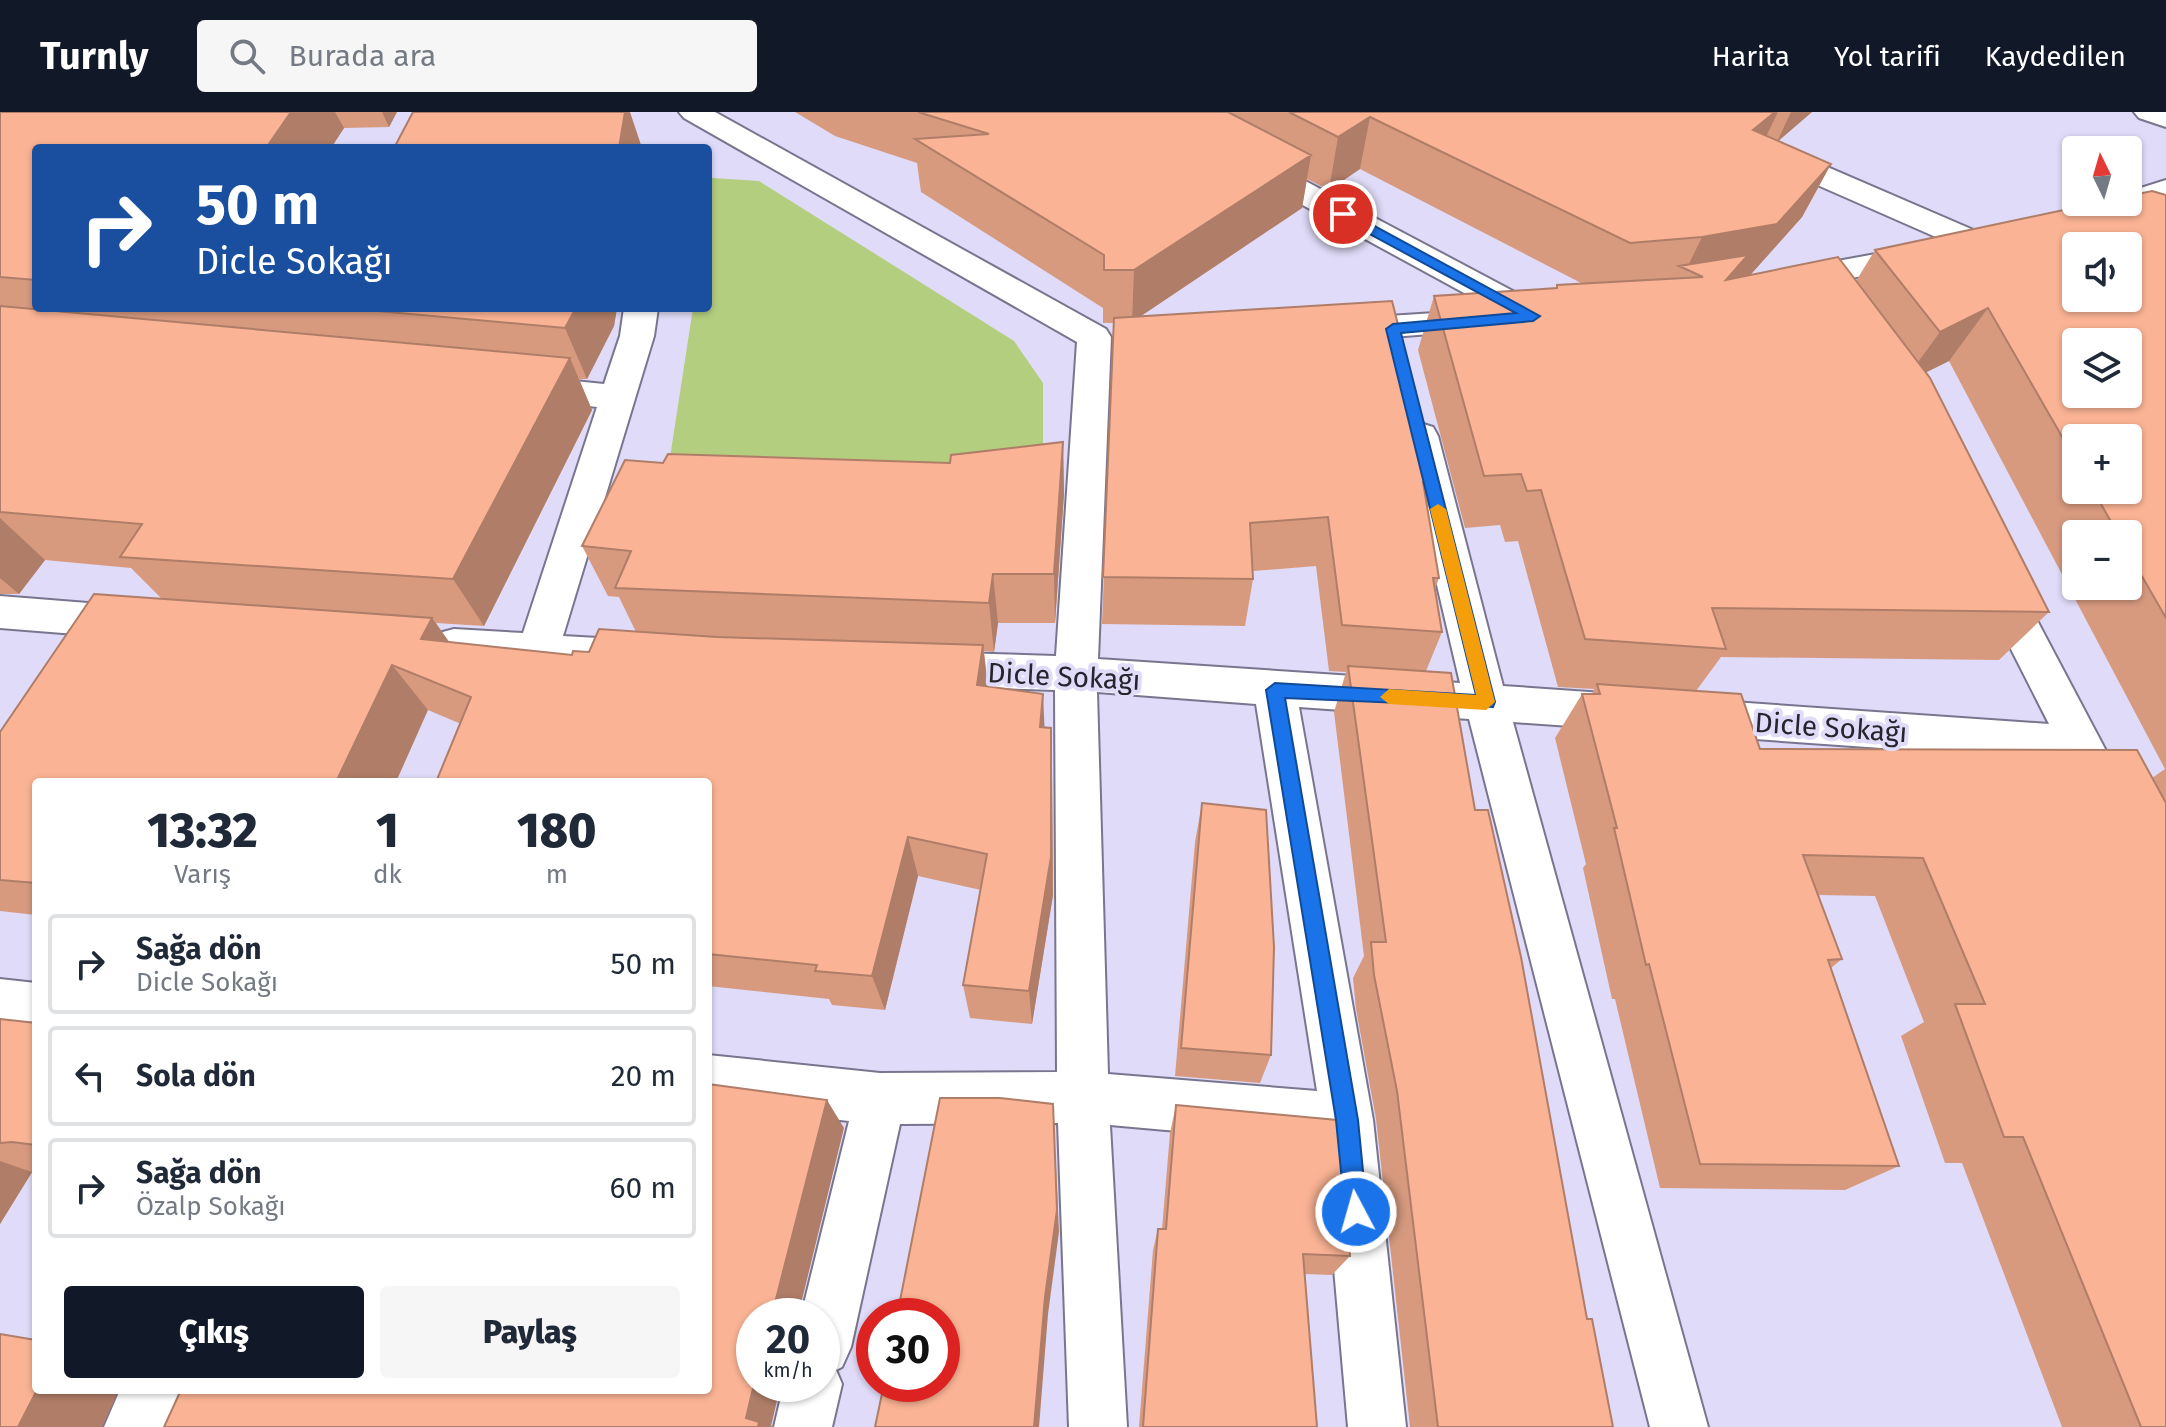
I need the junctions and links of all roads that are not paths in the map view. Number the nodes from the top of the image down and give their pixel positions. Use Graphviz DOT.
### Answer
graph roads {
  1 [pos="694,112"];
  2 [pos="1153,112"];
  3 [pos="1675,112"];
  4 [pos="2149,112"];
  5 [pos="2166,118"];
  6 [pos="712,150"];
  7 [pos="760,150"];
  8 [pos="2166,189"];
  9 [pos="2096,222"];
  10 [pos="1802,277"];
  11 [pos="1755,287"];
  12 [pos="640,312"];
  13 [pos="1830,315"];
  14 [pos="1393,329"];
  15 [pos="1314,331"];
  16 [pos="494,385"];
  17 [pos="618,397"];
  18 [pos="1981,552"];
  19 [pos="0,612"];
  20 [pos="175,626"];
  21 [pos="412,642"];
  22 [pos="538,650"];
  23 [pos="675,659"];
  24 [pos="891,668"];
  25 [pos="1076,674"];
  26 [pos="1275,690"];
  27 [pos="1486,702"];
  28 [pos="2080,744"];
  29 [pos="2109,800"];
  30 [pos="0,1002"];
  31 [pos="32,1006"];
  32 [pos="712,1080"];
  33 [pos="1083,1097"];
  34 [pos="880,1099"];
  35 [pos="1347,1120"];
  36 [pos="833,1298"];
  37 [pos="149,1394"];
  38 [pos="809,1402"];
  39 [pos="133,1427"];
  40 [pos="803,1427"];
  41 [pos="1098,1427"];
  42 [pos="1377,1427"];
  43 [pos="1679,1427"];
  1 -- 7 [label="street"];
  2 -- 14 [label="street"];
  3 -- 10 [label="street"];
  4 -- 5 [label="street"];
  6 -- 7 [label="street"];
  7 -- 25 [label="street"];
  8 -- 9 [label="street"];
  10 -- 11 [label="street"];
  10 -- 13 [label="street"];
  12 -- 17 [label="street"];
  14 -- 15 [label="street"];
  14 -- 27 [label="street"];
  16 -- 17 [label="street"];
  17 -- 22 [label="street"];
  18 -- 28 [label="street"];
  19 -- 20 [label="street"];
  21 -- 22 [label="street"];
  22 -- 23 [label="street"];
  24 -- 25 [label="street, Dicle Sokağı"];
  25 -- 26 [label="street, Dicle Sokağı"];
  25 -- 33 [label="street"];
  26 -- 27 [label="street, Dicle Sokağı"];
  26 -- 35 [label="street"];
  27 -- 28 [label="street, Dicle Sokağı"];
  27 -- 43 [label="street"];
  28 -- 29 [label="street"];
  30 -- 31 [label="street"];
  32 -- 34 [label="street"];
  33 -- 34 [label="street"];
  33 -- 35 [label="street"];
  33 -- 41 [label="street"];
  34 -- 36 [label="street"];
  35 -- 42 [label="street"];
  37 -- 39 [label="street"];
  38 -- 40 [label="street"];
}
